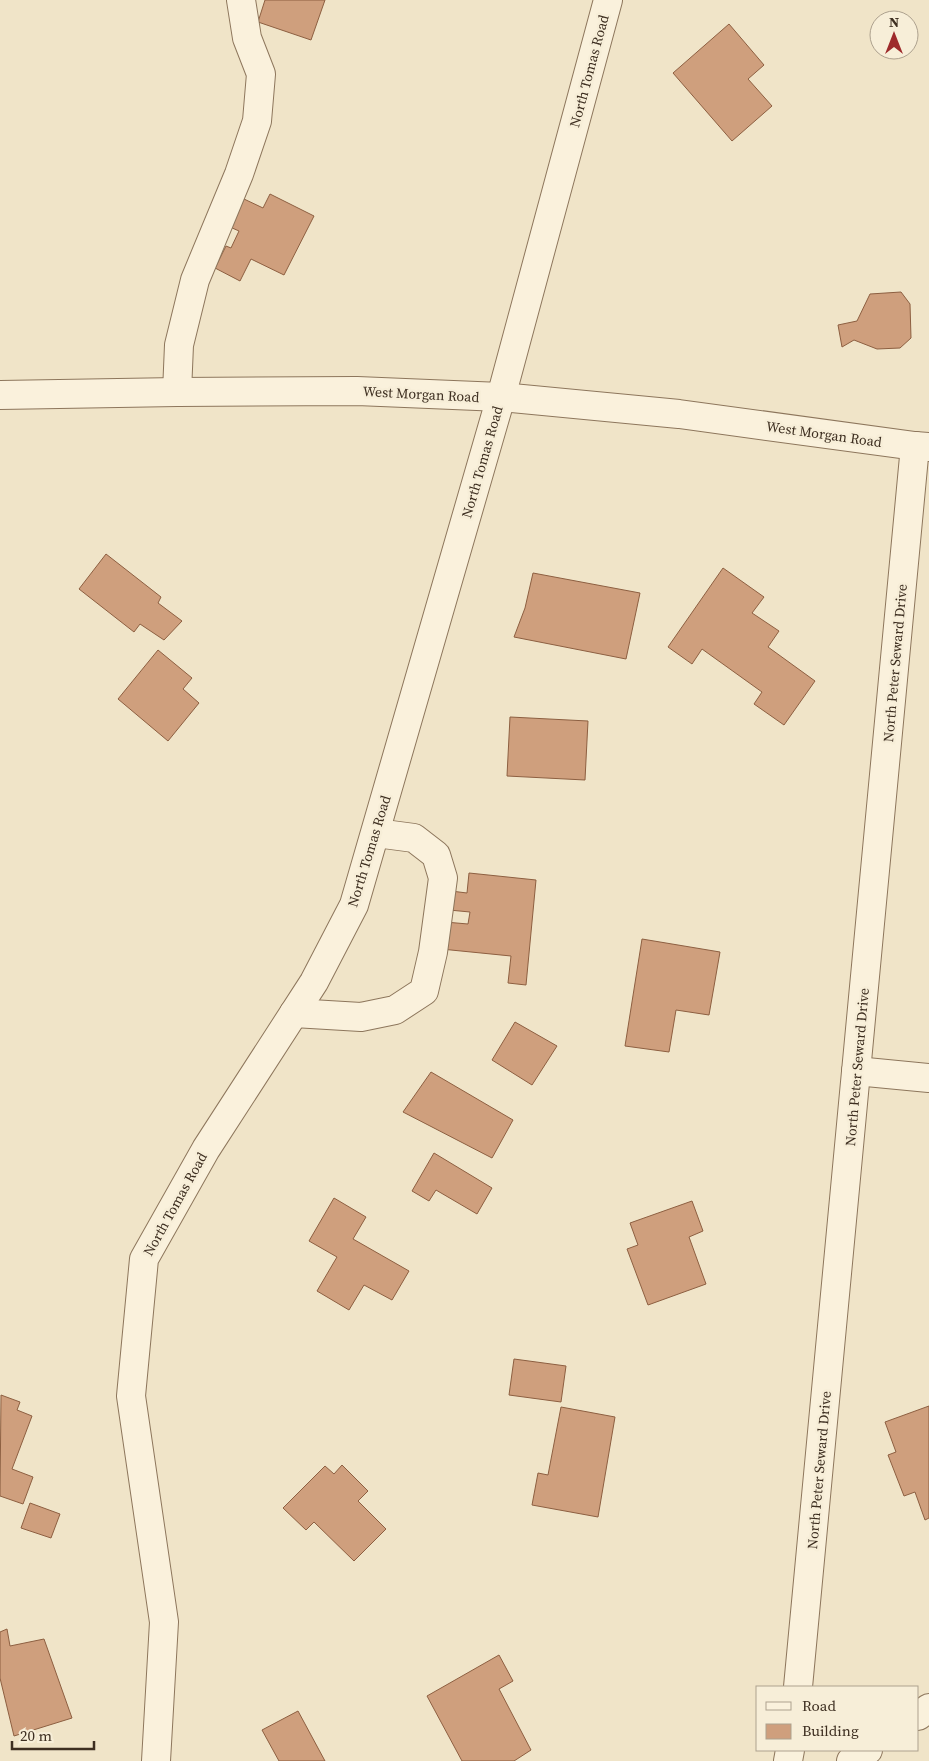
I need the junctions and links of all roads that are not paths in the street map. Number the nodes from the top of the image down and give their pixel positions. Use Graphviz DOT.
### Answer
graph roads {
  1 [pos="241,0"];
  2 [pos="608,0"];
  3 [pos="177,392"];
  4 [pos="0,395"];
  5 [pos="501,397"];
  6 [pos="922,446"];
  7 [pos="376,833"];
  8 [pos="294,1013"];
  9 [pos="856,1071"];
  10 [pos="929,1078"];
  11 [pos="798,1686"];
  12 [pos="866,1751"];
  13 [pos="156,1761"];
  14 [pos="851,1761"];
  1 -- 3 [label="street"];
  2 -- 5 [label="street, North Tomas Road"];
  3 -- 4 [label="street, West Morgan Road"];
  3 -- 5 [label="street, West Morgan Road"];
  5 -- 6 [label="street, West Morgan Road"];
  5 -- 7 [label="street, North Tomas Road"];
  6 -- 9 [label="street, North Peter Seward Drive"];
  7 -- 8 [label="street, North Tomas Road"];
  7 -- 8 [label="street"];
  8 -- 13 [label="street, North Tomas Road"];
  9 -- 10 [label="street"];
  9 -- 11 [label="street, North Peter Seward Drive"];
  12 -- 14 [label="street"];
}
